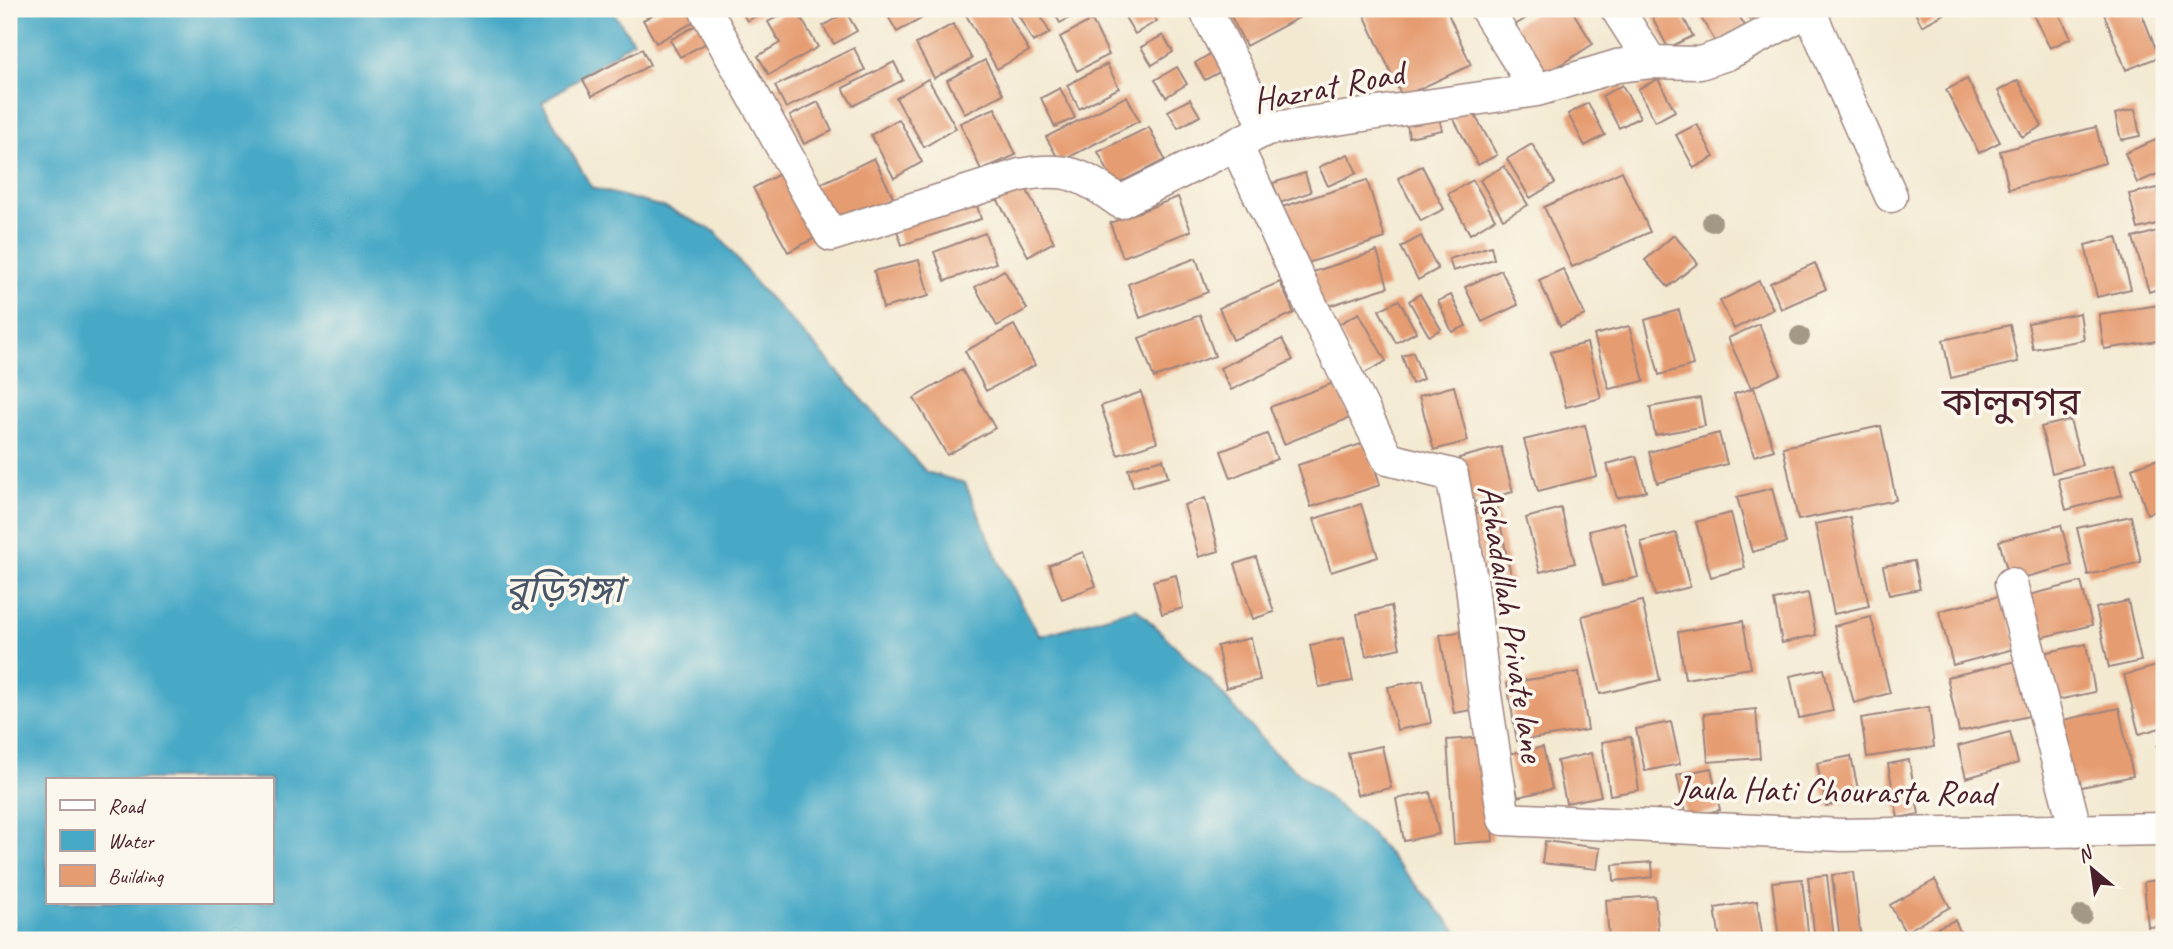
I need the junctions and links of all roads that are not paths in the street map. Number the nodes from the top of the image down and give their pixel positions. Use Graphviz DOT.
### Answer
graph roads {
  1 [pos="705,9"];
  2 [pos="1205,9"];
  3 [pos="1486,9"];
  4 [pos="1617,9"];
  5 [pos="1810,9"];
  6 [pos="1651,62"];
  7 [pos="1537,90"];
  8 [pos="1267,130"];
  9 [pos="1236,145"];
  10 [pos="1891,197"];
  11 [pos="2011,584"];
  12 [pos="1504,819"];
  13 [pos="2164,829"];
  14 [pos="2076,831"];
  1 -- 9 [label="street, Hazrat Road"];
  2 -- 8 [label="street"];
  3 -- 7 [label="street"];
  4 -- 6 [label="street"];
  5 -- 6 [label="street, Hazrat Road"];
  5 -- 10 [label="street"];
  6 -- 7 [label="street, Hazrat Road"];
  7 -- 8 [label="street, Hazrat Road"];
  8 -- 9 [label="street, Hazrat Road"];
  9 -- 12 [label="street, Ashadallah Private lane"];
  11 -- 14 [label="street"];
  12 -- 14 [label="street, Jaula Hati Chourasta Road"];
  13 -- 14 [label="street, Jaula Hati Chourasta Road"];
}
